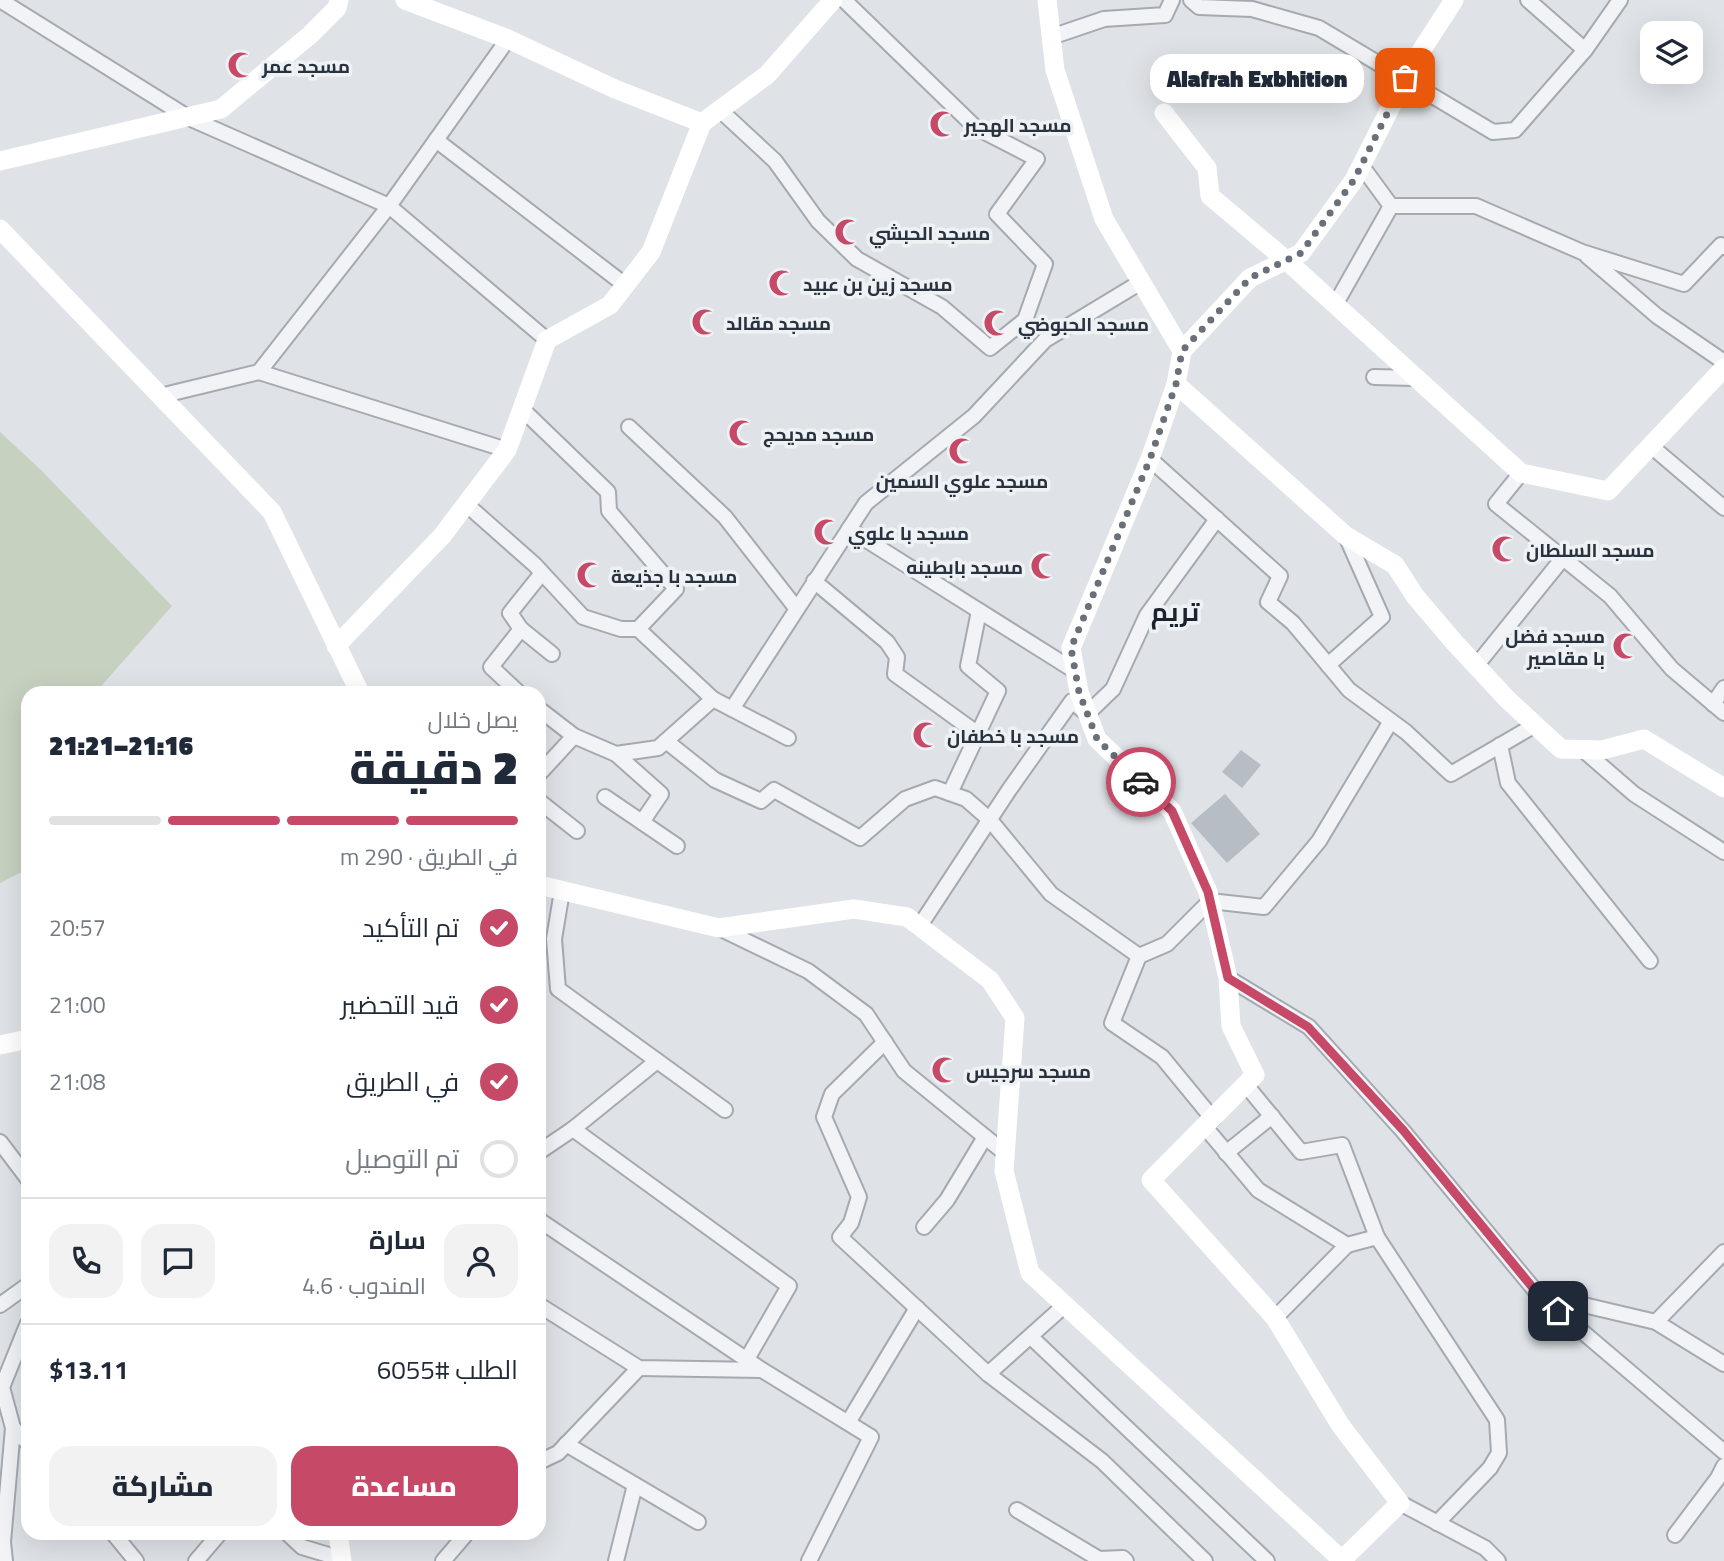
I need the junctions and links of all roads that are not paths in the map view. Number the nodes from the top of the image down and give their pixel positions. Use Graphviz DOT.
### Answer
graph roads {
  1 [pos="0,0"];
  2 [pos="339,0"];
  3 [pos="405,0"];
  4 [pos="833,0"];
  5 [pos="845,0"];
  6 [pos="1047,0"];
  7 [pos="1172,0"];
  8 [pos="1192,0"];
  9 [pos="1454,0"];
  10 [pos="1528,0"];
  11 [pos="1620,0"];
  12 [pos="1051,37"];
  13 [pos="508,39"];
  14 [pos="1585,50"];
  15 [pos="1405,78"];
  16 [pos="720,110"];
  17 [pos="1164,113"];
  18 [pos="188,118"];
  19 [pos="702,123"];
  20 [pos="436,140"];
  21 [pos="0,161"];
  22 [pos="1361,165"];
  23 [pos="389,206"];
  24 [pos="1391,206"];
  25 [pos="0,229"];
  26 [pos="1724,247"];
  27 [pos="1582,252"];
  28 [pos="1286,260"];
  29 [pos="1141,282"];
  30 [pos="625,285"];
  31 [pos="1335,305"];
  32 [pos="547,340"];
  33 [pos="1182,351"];
  34 [pos="1724,362"];
  35 [pos="1724,368"];
  36 [pos="259,372"];
  37 [pos="1374,377"];
  38 [pos="1414,378"];
  39 [pos="1176,384"];
  40 [pos="160,396"];
  41 [pos="522,409"];
  42 [pos="629,427"];
  43 [pos="1651,446"];
  44 [pos="507,450"];
  45 [pos="1150,459"];
  46 [pos="1521,473"];
  47 [pos="466,504"];
  48 [pos="1724,508"];
  49 [pos="1217,519"];
  50 [pos="849,529"];
  51 [pos="1346,536"];
  52 [pos="1563,558"];
  53 [pos="542,573"];
  54 [pos="814,581"];
  55 [pos="796,608"];
  56 [pos="979,611"];
  57 [pos="521,629"];
  58 [pos="638,629"];
  59 [pos="336,646"];
  60 [pos="552,654"];
  61 [pos="1328,664"];
  62 [pos="1476,666"];
  63 [pos="1075,671"];
  64 [pos="356,686"];
  65 [pos="511,686"];
  66 [pos="1724,688"];
  67 [pos="713,699"];
  68 [pos="732,709"];
  69 [pos="1719,709"];
  70 [pos="1087,714"];
  71 [pos="546,715"];
  72 [pos="1391,721"];
  73 [pos="1535,725"];
  74 [pos="978,734"];
  75 [pos="573,736"];
  76 [pos="788,738"];
  77 [pos="666,741"];
  78 [pos="1500,745"];
  79 [pos="1582,750"];
  80 [pos="616,754"];
  81 [pos="546,766"];
  82 [pos="1724,788"];
  83 [pos="950,793"];
  84 [pos="605,797"];
  85 [pos="546,807"];
  86 [pos="990,820"];
  87 [pos="642,822"];
  88 [pos="577,831"];
  89 [pos="677,846"];
  90 [pos="1724,852"];
  91 [pos="546,887"];
  92 [pos="562,891"];
  93 [pos="1210,901"];
  94 [pos="919,927"];
  95 [pos="719,928"];
  96 [pos="1139,956"];
  97 [pos="1650,961"];
  98 [pos="1228,978"];
  99 [pos="21,1040"];
  100 [pos="885,1042"];
  101 [pos="0,1045"];
  102 [pos="657,1061"];
  103 [pos="1246,1085"];
  104 [pos="725,1110"];
  105 [pos="1272,1116"];
  106 [pos="1209,1123"];
  107 [pos="572,1129"];
  108 [pos="985,1137"];
  109 [pos="0,1142"];
  110 [pos="546,1147"];
  111 [pos="1005,1153"];
  112 [pos="1226,1153"];
  113 [pos="21,1170"];
  114 [pos="546,1225"];
  115 [pos="924,1227"];
  116 [pos="1377,1237"];
  117 [pos="1347,1245"];
  118 [pos="1724,1252"];
  119 [pos="21,1290"];
  120 [pos="1538,1294"];
  121 [pos="0,1305"];
  122 [pos="1065,1305"];
  123 [pos="917,1308"];
  124 [pos="546,1310"];
  125 [pos="1275,1318"];
  126 [pos="1656,1322"];
  127 [pos="1031,1337"];
  128 [pos="21,1340"];
  129 [pos="747,1359"];
  130 [pos="1724,1364"];
  131 [pos="639,1368"];
  132 [pos="762,1370"];
  133 [pos="988,1374"];
  134 [pos="849,1422"];
  135 [pos="13,1428"];
  136 [pos="21,1436"];
  137 [pos="0,1438"];
  138 [pos="566,1444"];
  139 [pos="1724,1452"];
  140 [pos="546,1458"];
  141 [pos="1722,1476"];
  142 [pos="635,1485"];
  143 [pos="1400,1503"];
  144 [pos="1017,1510"];
  145 [pos="698,1522"];
  146 [pos="1437,1523"];
  147 [pos="1675,1535"];
  148 [pos="119,1540"];
  149 [pos="214,1540"];
  150 [pos="294,1540"];
  151 [pos="339,1540"];
  152 [pos="461,1540"];
  153 [pos="3,1542"];
  154 [pos="342,1560"];
  155 [pos="5,1561"];
  156 [pos="16,1561"];
  157 [pos="136,1561"];
  158 [pos="196,1561"];
  159 [pos="443,1561"];
  160 [pos="616,1561"];
  161 [pos="809,1561"];
  162 [pos="1126,1561"];
  163 [pos="1205,1561"];
  164 [pos="1266,1561"];
  165 [pos="1341,1561"];
  166 [pos="1498,1561"];
  1 -- 18 [label="street"];
  2 -- 18 [label="main road"];
  3 -- 13 [label="main road"];
  4 -- 16 [label="main road"];
  5 -- 16 [label="street"];
  6 -- 12 [label="main road"];
  7 -- 12 [label="street"];
  8 -- 15 [label="street"];
  9 -- 15 [label="main road"];
  10 -- 14 [label="street"];
  11 -- 14 [label="street"];
  12 -- 29 [label="main road"];
  13 -- 19 [label="main road"];
  13 -- 20 [label="street"];
  14 -- 15 [label="street"];
  15 -- 22 [label="main road"];
  16 -- 19 [label="main road"];
  17 -- 28 [label="main road"];
  18 -- 21 [label="main road"];
  18 -- 23 [label="street"];
  19 -- 30 [label="main road"];
  20 -- 23 [label="street"];
  20 -- 30 [label="street"];
  22 -- 24 [label="street"];
  22 -- 28 [label="main road"];
  23 -- 32 [label="street"];
  23 -- 36 [label="street"];
  24 -- 27 [label="street"];
  24 -- 31 [label="street"];
  25 -- 40 [label="main road"];
  26 -- 27 [label="street"];
  27 -- 34 [label="street"];
  28 -- 31 [label="main road"];
  28 -- 33 [label="main road"];
  29 -- 33 [label="main road"];
  29 -- 50 [label="street"];
  30 -- 32 [label="main road"];
  31 -- 38 [label="main road"];
  32 -- 41 [label="main road"];
  33 -- 39 [label="main road"];
  35 -- 43 [label="main road"];
  36 -- 40 [label="street"];
  36 -- 44 [label="street"];
  37 -- 38 [label="street"];
  38 -- 46 [label="main road"];
  39 -- 45 [label="main road"];
  39 -- 51 [label="main road"];
  40 -- 59 [label="main road"];
  41 -- 44 [label="main road"];
  41 -- 58 [label="street"];
  42 -- 55 [label="street"];
  43 -- 46 [label="main road"];
  43 -- 48 [label="street"];
  44 -- 47 [label="main road"];
  45 -- 49 [label="street"];
  45 -- 63 [label="main road"];
  46 -- 52 [label="street"];
  47 -- 53 [label="street"];
  47 -- 59 [label="main road"];
  49 -- 61 [label="street"];
  49 -- 70 [label="street"];
  50 -- 54 [label="street"];
  50 -- 56 [label="street"];
  51 -- 61 [label="street"];
  51 -- 62 [label="main road"];
  52 -- 62 [label="street"];
  52 -- 69 [label="street"];
  53 -- 57 [label="street"];
  53 -- 58 [label="street"];
  54 -- 55 [label="street"];
  54 -- 74 [label="street"];
  55 -- 68 [label="street"];
  56 -- 63 [label="street"];
  56 -- 74 [label="street"];
  57 -- 60 [label="street"];
  57 -- 65 [label="street"];
  58 -- 67 [label="street"];
  59 -- 64 [label="main road"];
  61 -- 72 [label="street"];
  62 -- 73 [label="main road"];
  63 -- 70 [label="main road"];
  66 -- 69 [label="street"];
  67 -- 68 [label="street"];
  67 -- 77 [label="street"];
  68 -- 76 [label="street"];
  70 -- 86 [label="street"];
  70 -- 93 [label="main road"];
  71 -- 75 [label="street"];
  72 -- 78 [label="street"];
  72 -- 93 [label="street"];
  73 -- 78 [label="street"];
  73 -- 79 [label="main road"];
  74 -- 83 [label="street"];
  75 -- 80 [label="street"];
  75 -- 81 [label="street"];
  77 -- 80 [label="street"];
  77 -- 83 [label="street"];
  78 -- 97 [label="street"];
  79 -- 82 [label="main road"];
  79 -- 90 [label="street"];
  80 -- 87 [label="street"];
  83 -- 86 [label="street"];
  84 -- 87 [label="street"];
  85 -- 88 [label="street"];
  86 -- 94 [label="street"];
  86 -- 96 [label="street"];
  87 -- 89 [label="street"];
  91 -- 92 [label="main road"];
  92 -- 95 [label="main road"];
  92 -- 102 [label="street"];
  93 -- 96 [label="street"];
  93 -- 98 [label="main road"];
  94 -- 95 [label="main road"];
  94 -- 111 [label="main road"];
  95 -- 100 [label="street"];
  96 -- 106 [label="street"];
  98 -- 103 [label="main road"];
  98 -- 120 [label="street"];
  99 -- 101 [label="main road"];
  100 -- 108 [label="street"];
  100 -- 123 [label="street"];
  102 -- 104 [label="street"];
  102 -- 107 [label="street"];
  103 -- 105 [label="street"];
  103 -- 106 [label="main road"];
  105 -- 112 [label="street"];
  105 -- 116 [label="street"];
  106 -- 112 [label="street"];
  106 -- 125 [label="main road"];
  107 -- 110 [label="street"];
  107 -- 129 [label="street"];
  108 -- 111 [label="street"];
  108 -- 115 [label="street"];
  109 -- 113 [label="street"];
  111 -- 122 [label="main road"];
  112 -- 117 [label="street"];
  114 -- 129 [label="street"];
  116 -- 117 [label="street"];
  116 -- 146 [label="street"];
  117 -- 125 [label="street"];
  118 -- 126 [label="street"];
  119 -- 121 [label="street"];
  120 -- 126 [label="street"];
  120 -- 139 [label="street"];
  122 -- 127 [label="street"];
  122 -- 165 [label="main road"];
  123 -- 133 [label="street"];
  123 -- 134 [label="street"];
  124 -- 131 [label="street"];
  125 -- 143 [label="main road"];
  126 -- 130 [label="street"];
  127 -- 133 [label="street"];
  127 -- 164 [label="street"];
  128 -- 135 [label="street"];
  129 -- 132 [label="street"];
  131 -- 132 [label="street"];
  131 -- 138 [label="street"];
  132 -- 134 [label="street"];
  133 -- 163 [label="street"];
  134 -- 161 [label="street"];
  135 -- 136 [label="street"];
  135 -- 137 [label="street"];
  135 -- 153 [label="street"];
  138 -- 140 [label="street"];
  138 -- 142 [label="street"];
  141 -- 147 [label="street"];
  142 -- 145 [label="street"];
  142 -- 160 [label="street"];
  143 -- 146 [label="street"];
  143 -- 165 [label="main road"];
  144 -- 162 [label="street"];
  146 -- 166 [label="street"];
  148 -- 157 [label="street"];
  149 -- 158 [label="street"];
  150 -- 154 [label="street"];
  151 -- 154 [label="main road"];
  152 -- 159 [label="street"];
  153 -- 155 [label="street"];
  153 -- 156 [label="street"];
}
